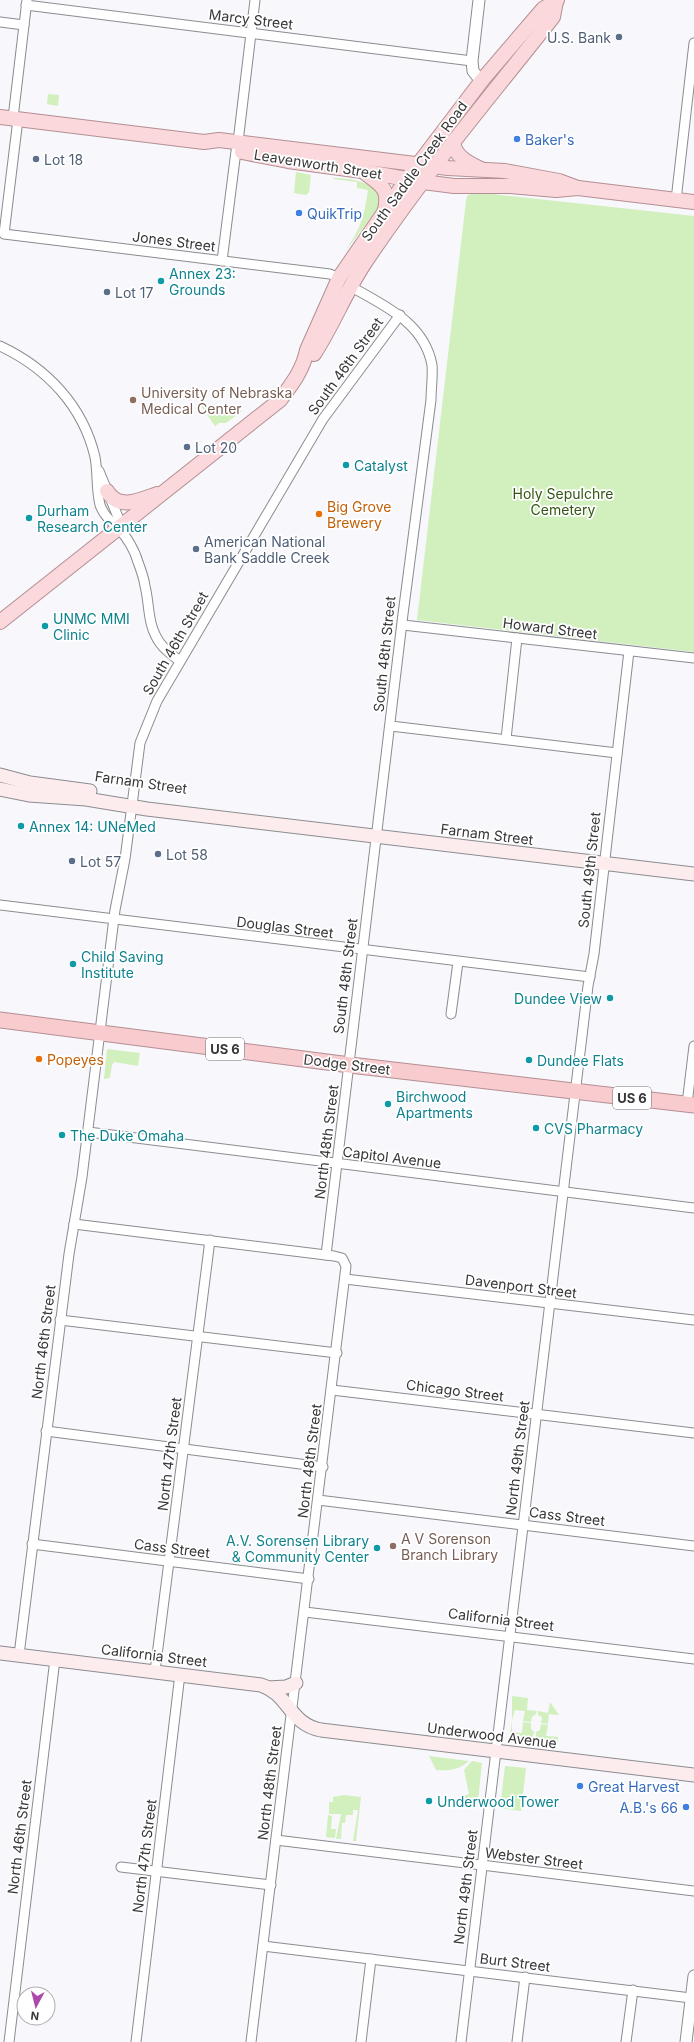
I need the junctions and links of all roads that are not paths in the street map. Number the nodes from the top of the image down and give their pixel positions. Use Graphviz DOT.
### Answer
graph roads {
  1 [pos="255,0"];
  2 [pos="480,0"];
  3 [pos="557,1"];
  4 [pos="27,2"];
  5 [pos="0,22"];
  6 [pos="24,24"];
  7 [pos="251,33"];
  8 [pos="694,43"];
  9 [pos="472,61"];
  10 [pos="481,81"];
  11 [pos="10,118"];
  12 [pos="453,141"];
  13 [pos="237,147"];
  14 [pos="418,164"];
  15 [pos="434,167"];
  16 [pos="483,170"];
  17 [pos="362,171"];
  18 [pos="407,179"];
  19 [pos="423,182"];
  20 [pos="578,188"];
  21 [pos="676,200"];
  22 [pos="694,202"];
  23 [pos="385,210"];
  24 [pos="222,261"];
  25 [pos="344,282"];
  26 [pos="400,315"];
  27 [pos="0,346"];
  28 [pos="96,464"];
  29 [pos="107,491"];
  30 [pos="167,491"];
  31 [pos="119,529"];
  32 [pos="0,622"];
  33 [pos="403,625"];
  34 [pos="517,638"];
  35 [pos="629,651"];
  36 [pos="694,658"];
  37 [pos="180,661"];
  38 [pos="391,726"];
  39 [pos="506,740"];
  40 [pos="617,752"];
  41 [pos="0,775"];
  42 [pos="0,789"];
  43 [pos="132,802"];
  44 [pos="377,837"];
  45 [pos="604,863"];
  46 [pos="694,874"];
  47 [pos="0,905"];
  48 [pos="114,919"];
  49 [pos="364,951"];
  50 [pos="458,962"];
  51 [pos="590,977"];
  52 [pos="451,1014"];
  53 [pos="3,1018"];
  54 [pos="100,1033"];
  55 [pos="694,1046"];
  56 [pos="350,1065"];
  57 [pos="576,1091"];
  58 [pos="691,1104"];
  59 [pos="88,1132"];
  60 [pos="338,1164"];
  61 [pos="564,1192"];
  62 [pos="694,1208"];
  63 [pos="74,1224"];
  64 [pos="210,1240"];
  65 [pos="326,1255"];
  66 [pos="346,1279"];
  67 [pos="550,1303"];
  68 [pos="60,1320"];
  69 [pos="694,1320"];
  70 [pos="198,1336"];
  71 [pos="336,1353"];
  72 [pos="332,1390"];
  73 [pos="537,1414"];
  74 [pos="46,1431"];
  75 [pos="694,1433"];
  76 [pos="184,1449"];
  77 [pos="322,1467"];
  78 [pos="318,1500"];
  79 [pos="523,1525"];
  80 [pos="32,1544"];
  81 [pos="694,1546"];
  82 [pos="170,1562"];
  83 [pos="309,1579"];
  84 [pos="305,1612"];
  85 [pos="509,1636"];
  86 [pos="0,1653"];
  87 [pos="19,1655"];
  88 [pos="55,1659"];
  89 [pos="694,1659"];
  90 [pos="156,1671"];
  91 [pos="180,1674"];
  92 [pos="296,1683"];
  93 [pos="268,1688"];
  94 [pos="292,1714"];
  95 [pos="496,1751"];
  96 [pos="694,1776"];
  97 [pos="276,1840"];
  98 [pos="482,1865"];
  99 [pos="121,1867"];
  100 [pos="156,1871"];
  101 [pos="271,1885"];
  102 [pos="694,1891"];
  103 [pos="263,1946"];
  104 [pos="371,1959"];
  105 [pos="469,1971"];
  106 [pos="694,1976"];
  107 [pos="525,1977"];
  108 [pos="633,1990"];
  109 [pos="692,2002"];
  110 [pos="9,2042"];
  111 [pos="136,2042"];
  112 [pos="251,2042"];
  113 [pos="361,2042"];
  114 [pos="461,2042"];
  115 [pos="517,2042"];
  116 [pos="626,2042"];
  117 [pos="686,2042"];
  1 -- 7 [label="street"];
  2 -- 9 [label="street"];
  3 -- 10 [label="main road, South Saddle Creek Road"];
  3 -- 12 [label="main road, South Saddle Creek Road"];
  4 -- 6 [label="street"];
  4 -- 7 [label="street, Marcy Street"];
  5 -- 6 [label="street"];
  6 -- 11 [label="street"];
  7 -- 9 [label="street, Marcy Street"];
  7 -- 13 [label="street"];
  8 -- 21 [label="street"];
  9 -- 10 [label="street"];
  10 -- 14 [label="main road, South Saddle Creek Road"];
  11 -- 13 [label="main road, Leavenworth Street"];
  11 -- 24 [label="street, Jones Street"];
  12 -- 15 [label="main road, South Saddle Creek Road"];
  12 -- 16 [label="main road"];
  13 -- 14 [label="main road, Leavenworth Street"];
  13 -- 17 [label="main road, Leavenworth Street"];
  13 -- 24 [label="street"];
  14 -- 15 [label="main road, Leavenworth Street"];
  14 -- 18 [label="main road, South Saddle Creek Road"];
  15 -- 16 [label="main road, Leavenworth Street"];
  15 -- 19 [label="main road, South Saddle Creek Road"];
  16 -- 20 [label="main road, Leavenworth Street"];
  17 -- 18 [label="main road, Leavenworth Street"];
  17 -- 23 [label="main road"];
  18 -- 19 [label="main road, Leavenworth Street"];
  18 -- 23 [label="main road, South Saddle Creek Road"];
  19 -- 20 [label="main road, Leavenworth Street"];
  19 -- 25 [label="main road, South Saddle Creek Road"];
  20 -- 21 [label="main road, Leavenworth Street"];
  21 -- 22 [label="main road, Leavenworth Street"];
  23 -- 25 [label="main road, South Saddle Creek Road"];
  24 -- 25 [label="street, Jones Street"];
  25 -- 26 [label="street, South 48th Street"];
  25 -- 30 [label="main road, South Saddle Creek Road"];
  26 -- 33 [label="street, South 48th Street"];
  26 -- 37 [label="street, South 46th Street"];
  27 -- 28 [label="street"];
  28 -- 29 [label="street"];
  28 -- 31 [label="street"];
  29 -- 30 [label="main road"];
  29 -- 31 [label="street"];
  30 -- 31 [label="main road, South Saddle Creek Road"];
  31 -- 32 [label="main road, South Saddle Creek Road"];
  31 -- 37 [label="street"];
  33 -- 34 [label="street, Howard Street"];
  33 -- 38 [label="street, South 48th Street"];
  34 -- 35 [label="street, Howard Street"];
  34 -- 39 [label="street"];
  35 -- 36 [label="street, Howard Street"];
  35 -- 40 [label="street, South 49th Street"];
  37 -- 43 [label="street, South 46th Street"];
  38 -- 39 [label="street"];
  38 -- 44 [label="street, South 48th Street"];
  39 -- 40 [label="street"];
  40 -- 45 [label="street, South 49th Street"];
  41 -- 43 [label="main road, Farnam Street"];
  42 -- 43 [label="main road, Farnam Street"];
  43 -- 44 [label="main road, Farnam Street"];
  43 -- 48 [label="street, South 46th Street"];
  44 -- 45 [label="main road, Farnam Street"];
  44 -- 49 [label="street, South 48th Street"];
  45 -- 46 [label="main road, Farnam Street"];
  45 -- 51 [label="street, South 49th Street"];
  47 -- 48 [label="street, Douglas Street"];
  48 -- 49 [label="street, Douglas Street"];
  48 -- 54 [label="street, South 46th Street"];
  49 -- 50 [label="street, Douglas Street"];
  49 -- 56 [label="street, South 48th Street"];
  50 -- 51 [label="street, Douglas Street"];
  50 -- 52 [label="street"];
  51 -- 57 [label="street, South 49th Street"];
  53 -- 54 [label="highway, Dodge Street / US 6"];
  54 -- 56 [label="highway, Dodge Street / US 6"];
  54 -- 59 [label="street, North 46th Street"];
  55 -- 58 [label="street"];
  56 -- 57 [label="highway, Dodge Street / US 6"];
  56 -- 60 [label="street, North 48th Street"];
  57 -- 58 [label="highway, Dodge Street / US 6"];
  57 -- 61 [label="street, North 49th Street"];
  59 -- 60 [label="street, Capitol Avenue"];
  59 -- 63 [label="street, North 46th Street"];
  60 -- 61 [label="street, Capitol Avenue"];
  60 -- 65 [label="street, North 48th Street"];
  61 -- 62 [label="street, Capitol Avenue"];
  61 -- 67 [label="street, North 49th Street"];
  63 -- 64 [label="street"];
  63 -- 68 [label="street, North 46th Street"];
  64 -- 65 [label="street"];
  64 -- 70 [label="street, North 47th Street"];
  65 -- 66 [label="street, North 48th Street"];
  66 -- 67 [label="street, Davenport Street"];
  66 -- 71 [label="street, North 48th Street"];
  67 -- 69 [label="street, Davenport Street"];
  67 -- 73 [label="street, North 49th Street"];
  68 -- 70 [label="street"];
  68 -- 74 [label="street, North 46th Street"];
  70 -- 71 [label="street"];
  70 -- 76 [label="street, North 47th Street"];
  71 -- 72 [label="street, North 48th Street"];
  72 -- 73 [label="street, Chicago Street"];
  72 -- 77 [label="street, North 48th Street"];
  73 -- 75 [label="street, Chicago Street"];
  73 -- 79 [label="street, North 49th Street"];
  74 -- 76 [label="street"];
  74 -- 80 [label="street, North 46th Street"];
  76 -- 77 [label="street"];
  76 -- 82 [label="street, North 47th Street"];
  77 -- 78 [label="street, North 48th Street"];
  78 -- 79 [label="street, Cass Street"];
  78 -- 83 [label="street, North 48th Street"];
  79 -- 81 [label="street, Cass Street"];
  79 -- 85 [label="street, North 49th Street"];
  80 -- 82 [label="street, Cass Street"];
  80 -- 87 [label="street, North 46th Street"];
  82 -- 83 [label="street, Cass Street"];
  82 -- 90 [label="street, North 47th Street"];
  83 -- 84 [label="street, North 48th Street"];
  84 -- 85 [label="street, California Street"];
  84 -- 92 [label="street, North 48th Street"];
  85 -- 89 [label="street, California Street"];
  85 -- 95 [label="street, North 49th Street"];
  86 -- 87 [label="main road, California Street"];
  87 -- 88 [label="main road, California Street"];
  88 -- 90 [label="main road, California Street"];
  88 -- 110 [label="street, North 46th Street"];
  90 -- 91 [label="main road, California Street"];
  91 -- 93 [label="main road, California Street"];
  91 -- 100 [label="street, North 47th Street"];
  92 -- 93 [label="main road"];
  92 -- 94 [label="street, North 48th Street"];
  93 -- 94 [label="main road, California Street"];
  94 -- 95 [label="main road, Underwood Avenue"];
  94 -- 97 [label="street, North 48th Street"];
  95 -- 96 [label="main road, Underwood Avenue"];
  95 -- 98 [label="street, North 49th Street"];
  97 -- 98 [label="street, Webster Street"];
  97 -- 101 [label="street, North 48th Street"];
  98 -- 102 [label="street, Webster Street"];
  98 -- 105 [label="street, North 49th Street"];
  99 -- 100 [label="street"];
  100 -- 101 [label="street"];
  100 -- 111 [label="street, North 47th Street"];
  101 -- 103 [label="street, North 48th Street"];
  103 -- 104 [label="street, Burt Street"];
  103 -- 112 [label="street, North 48th Street"];
  104 -- 105 [label="street, Burt Street"];
  104 -- 113 [label="street"];
  105 -- 107 [label="street, Burt Street"];
  105 -- 114 [label="street, North 49th Street"];
  106 -- 109 [label="street"];
  107 -- 108 [label="street, Burt Street"];
  107 -- 115 [label="street"];
  108 -- 109 [label="street, Burt Street"];
  108 -- 116 [label="street"];
  109 -- 117 [label="street"];
}
